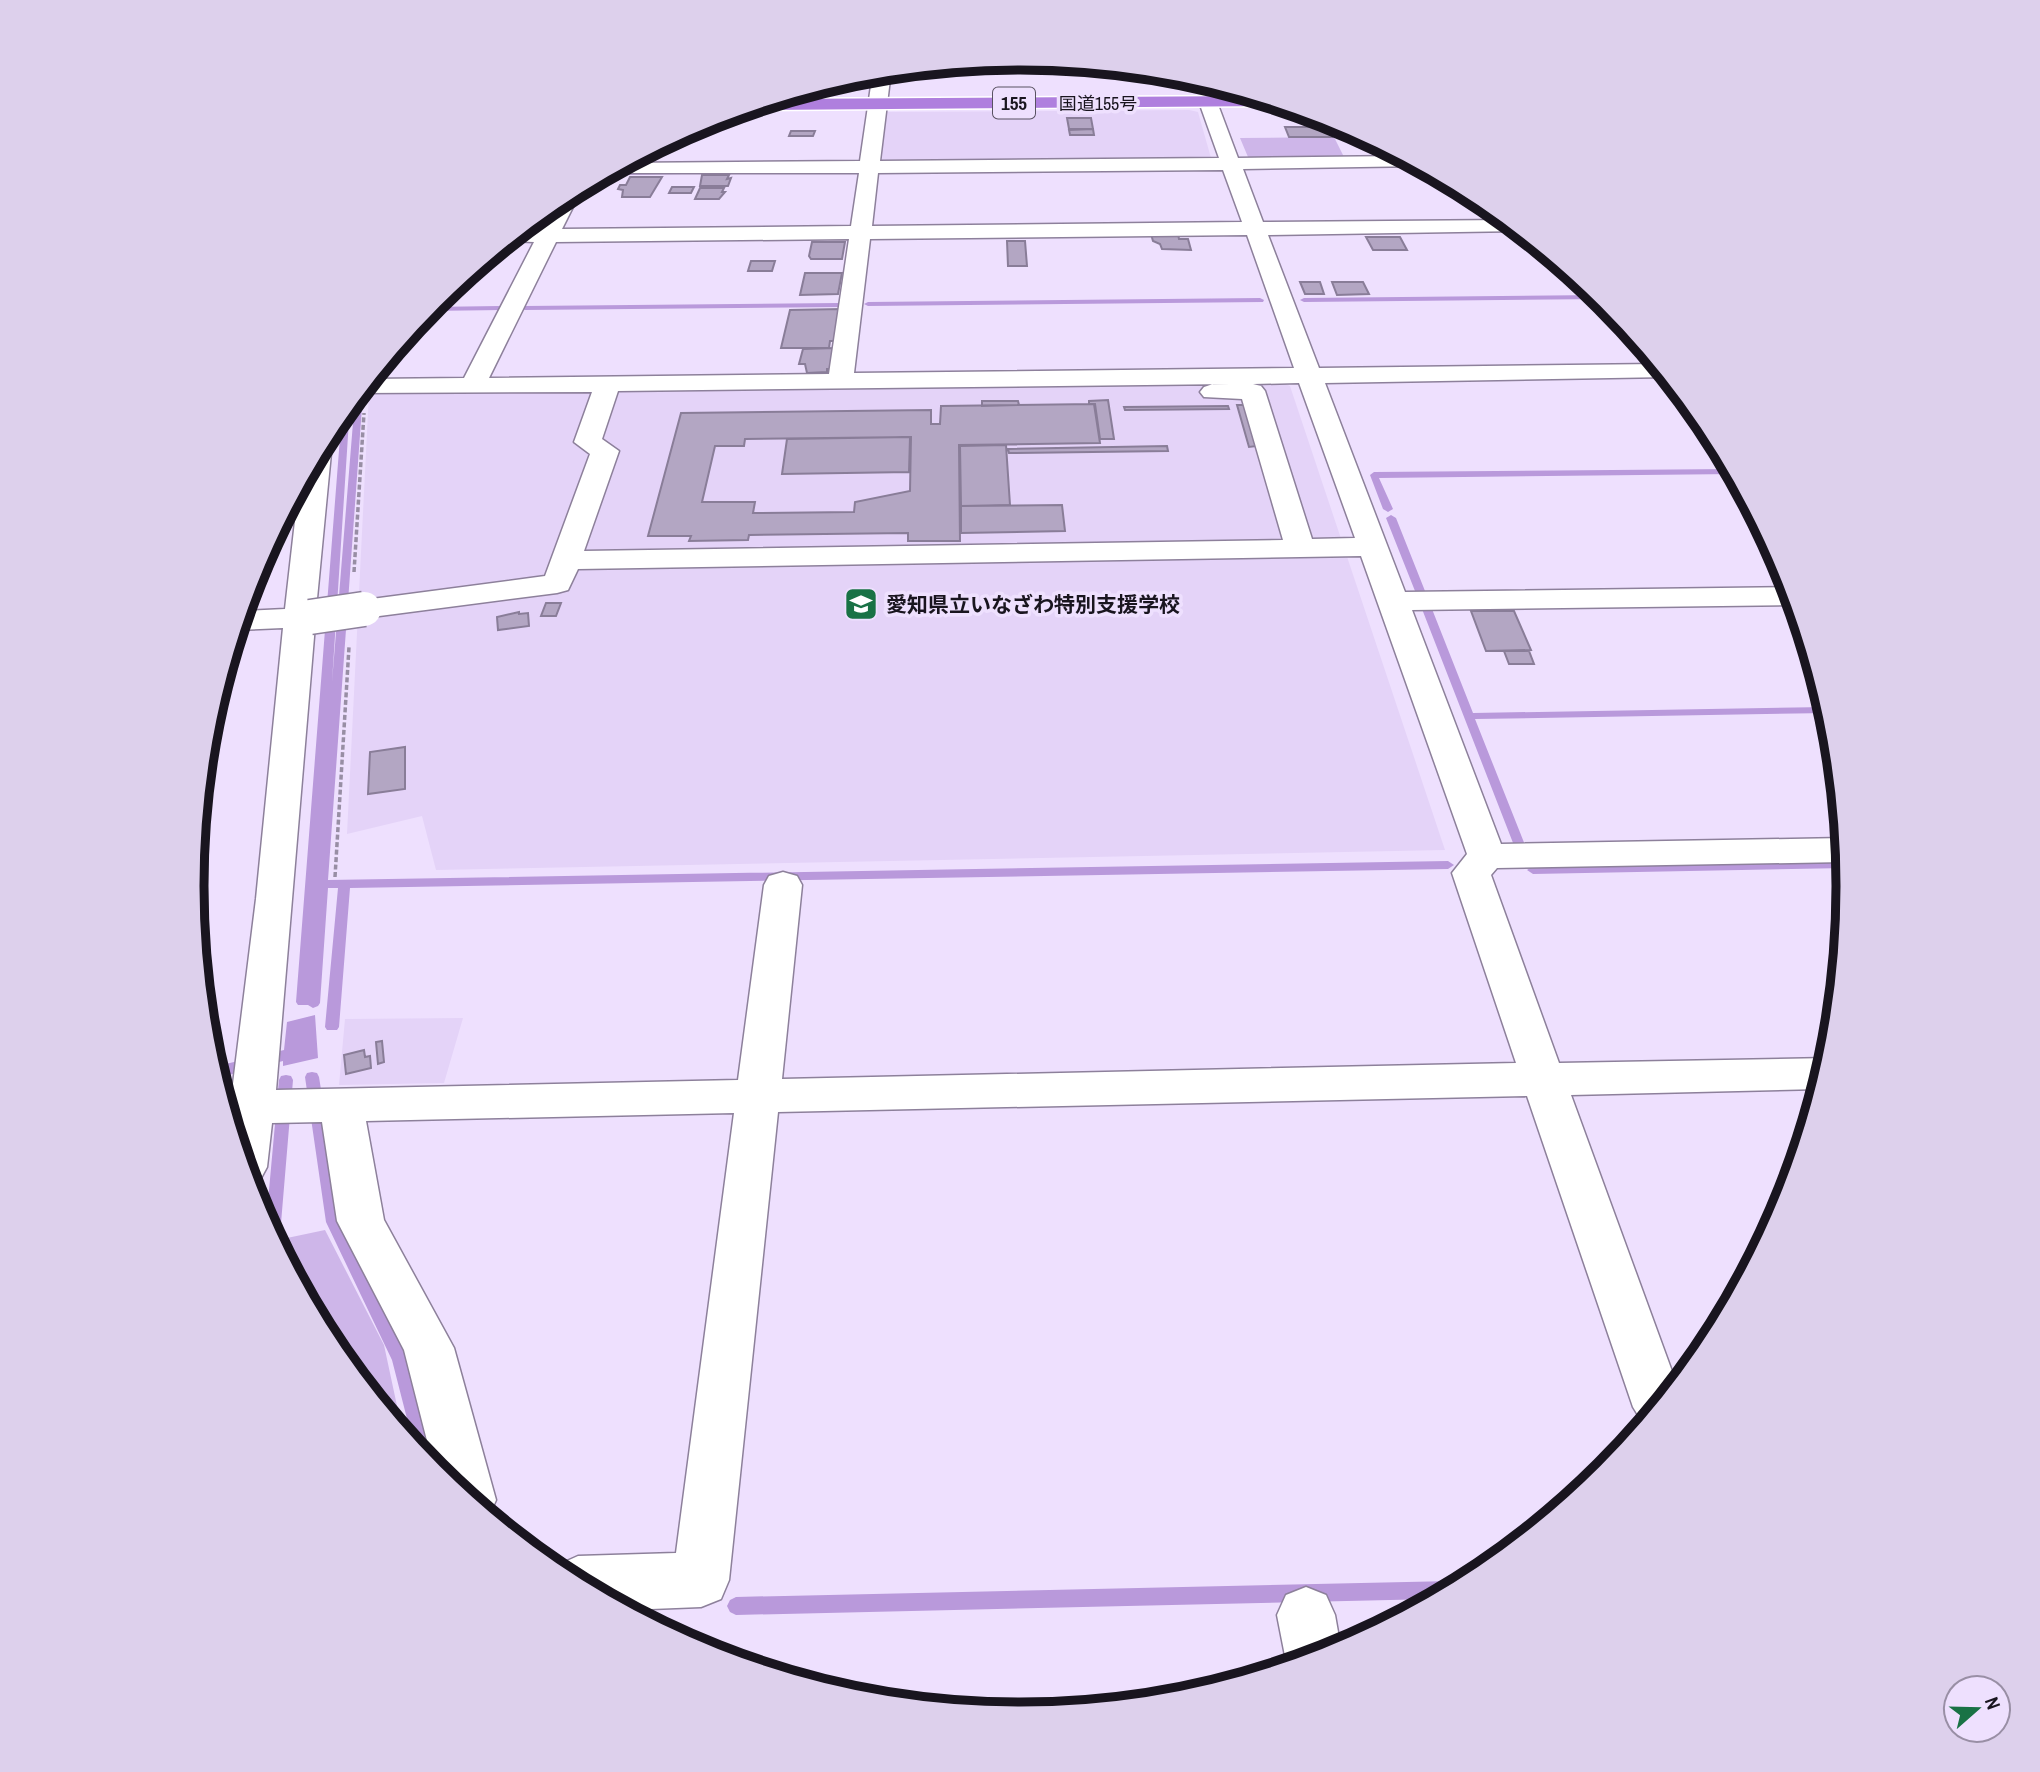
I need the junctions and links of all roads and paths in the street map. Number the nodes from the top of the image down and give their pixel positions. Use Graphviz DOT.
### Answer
graph roads {
  1 [pos="881,83"];
  2 [pos="1202,98"];
  3 [pos="1236,99"];
  4 [pos="878,104"];
  5 [pos="786,105"];
  6 [pos="1396,162"];
  7 [pos="1231,163"];
  8 [pos="870,167"];
  9 [pos="631,169"];
  10 [pos="560,213"];
  11 [pos="1499,226"];
  12 [pos="1255,228"];
  13 [pos="861,232"];
  14 [pos="527,236"];
  15 [pos="549,236"];
  16 [pos="1653,371"];
  17 [pos="1310,375"];
  18 [pos="841,380"];
  19 [pos="608,383"];
  20 [pos="473,385"];
  21 [pos="375,387"];
  22 [pos="679,400"];
  23 [pos="315,474"];
  24 [pos="1373,547"];
  25 [pos="1300,548"];
  26 [pos="566,560"];
  27 [pos="1782,596"];
  28 [pos="1393,601"];
  29 [pos="304,617"];
  30 [pos="248,620"];
  31 [pos="1835,850"];
  32 [pos="1487,856"];
  33 [pos="783,886"];
  34 [pos="1813,1073"];
  35 [pos="1543,1079"];
  36 [pos="258,1084"];
  37 [pos="758,1096"];
  38 [pos="337,1104"];
  39 [pos="247,1148"];
  40 [pos="1656,1397"];
  41 [pos="465,1484"];
  42 [pos="597,1583"];
  1 -- 4 [label="street"];
  2 -- 3 [label="highway, 国道155号 / 155"];
  2 -- 4 [label="highway, 国道155号 / 155"];
  2 -- 7 [label="street"];
  4 -- 5 [label="highway, 国道155号 / 155"];
  4 -- 8 [label="street"];
  6 -- 7 [label="street"];
  7 -- 8 [label="street"];
  7 -- 12 [label="street"];
  8 -- 9 [label="street"];
  8 -- 13 [label="street"];
  10 -- 15 [label="street"];
  11 -- 12 [label="street"];
  12 -- 13 [label="street"];
  12 -- 17 [label="street"];
  13 -- 15 [label="street"];
  13 -- 18 [label="street"];
  14 -- 15 [label="street"];
  15 -- 20 [label="street"];
  16 -- 17 [label="street"];
  17 -- 18 [label="street"];
  17 -- 24 [label="street"];
  18 -- 19 [label="street"];
  19 -- 20 [label="street"];
  19 -- 26 [label="street"];
  20 -- 21 [label="street"];
  22 -- 25 [label="street"];
  23 -- 29 [label="street"];
  24 -- 25 [label="street"];
  24 -- 28 [label="street"];
  25 -- 26 [label="street"];
  26 -- 29 [label="street, bridge"];
  27 -- 28 [label="street"];
  28 -- 32 [label="street"];
  29 -- 30 [label="street"];
  29 -- 36 [label="street"];
  31 -- 32 [label="street"];
  32 -- 35 [label="street"];
  33 -- 37 [label="street"];
  34 -- 35 [label="street"];
  35 -- 37 [label="street"];
  35 -- 40 [label="street"];
  36 -- 38 [label="street"];
  36 -- 39 [label="street"];
  37 -- 38 [label="street"];
  37 -- 42 [label="street"];
  38 -- 41 [label="street"];
}
